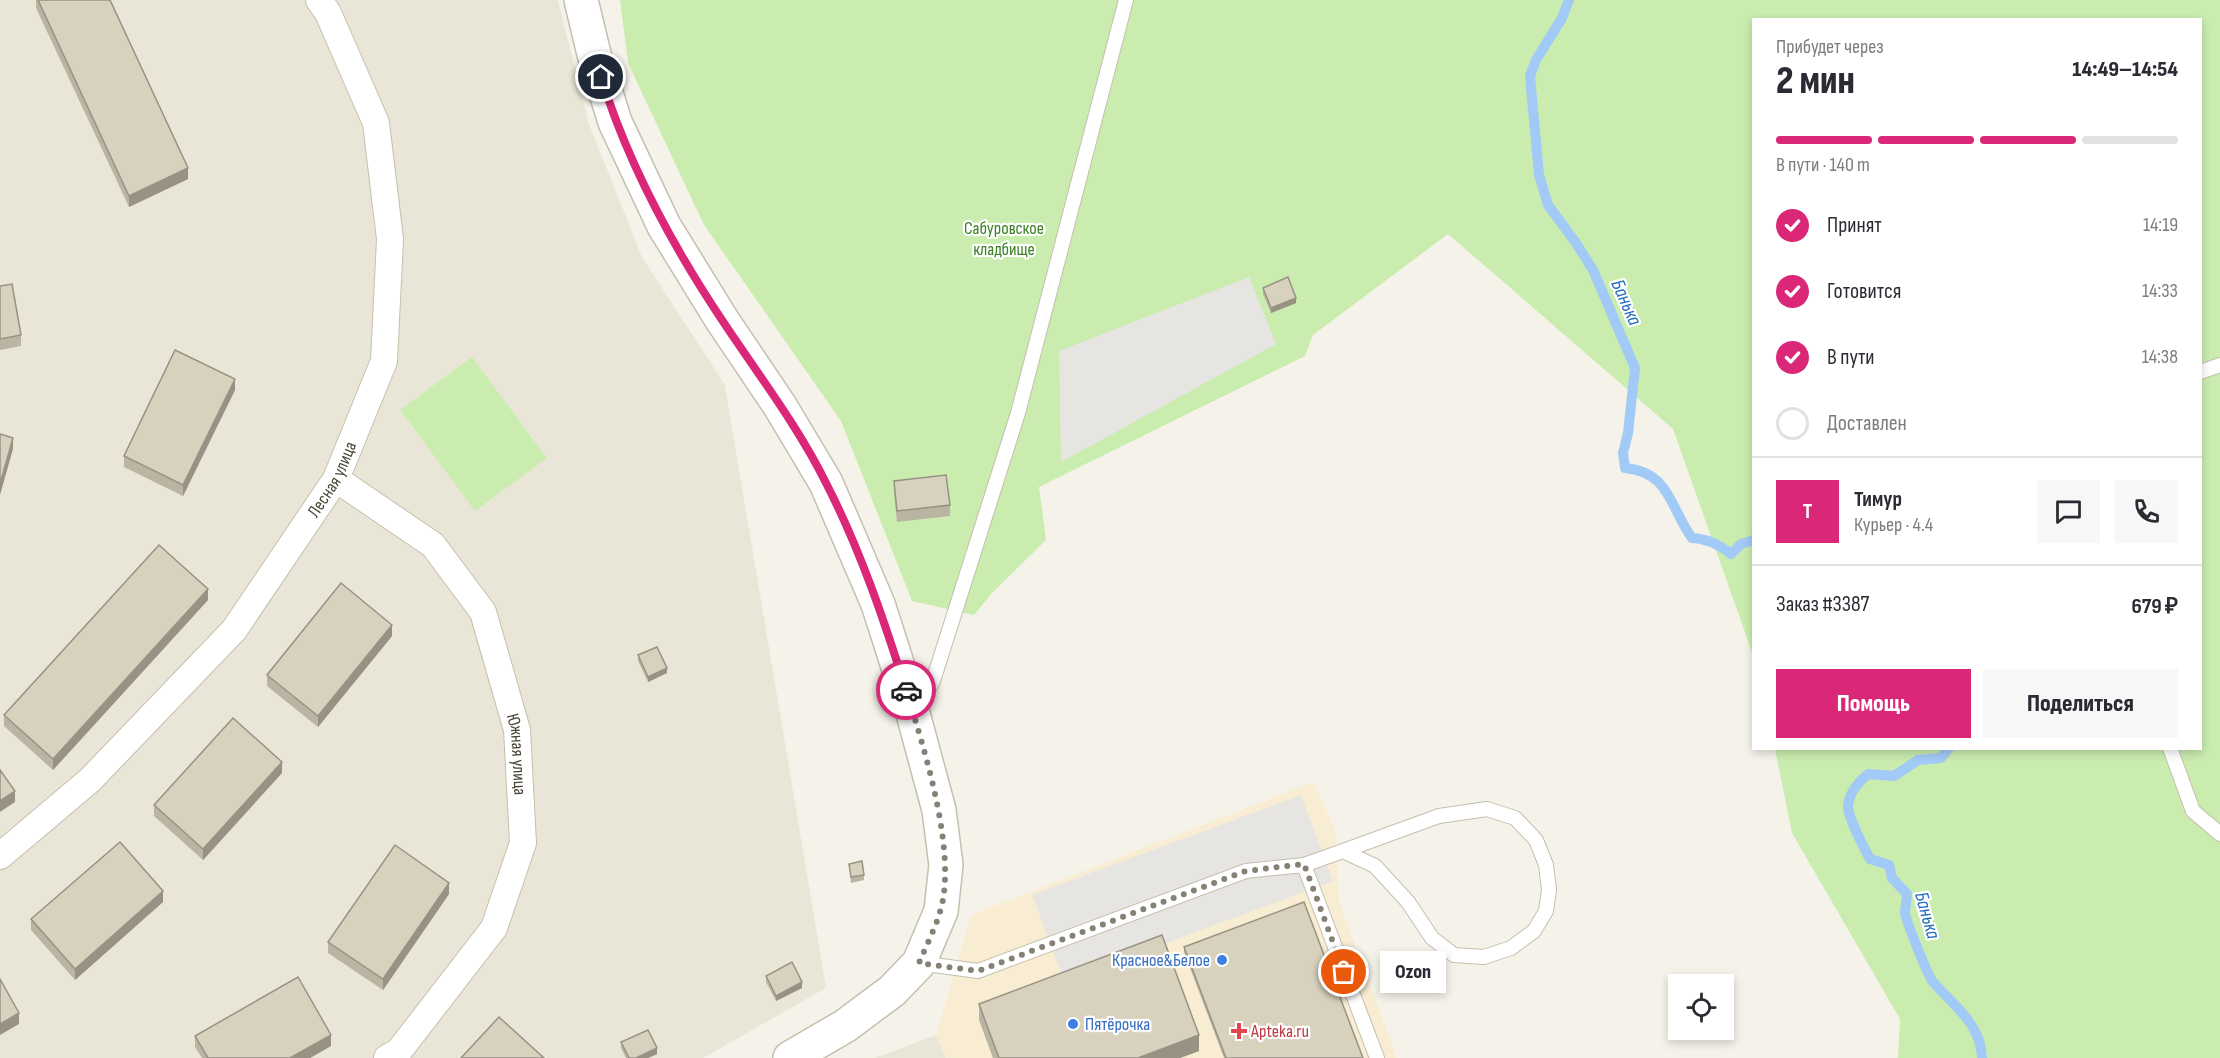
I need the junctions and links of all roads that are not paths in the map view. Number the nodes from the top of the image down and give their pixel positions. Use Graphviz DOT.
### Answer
graph roads {
  1 [pos="319,0"];
  2 [pos="581,0"];
  3 [pos="1126,0"];
  4 [pos="2220,365"];
  5 [pos="2202,371"];
  6 [pos="336,479"];
  7 [pos="912,710"];
  8 [pos="2171,750"];
  9 [pos="2220,834"];
  10 [pos="1343,851"];
  11 [pos="0,856"];
  12 [pos="1304,864"];
  13 [pos="919,963"];
  14 [pos="803,1055"];
  15 [pos="387,1058"];
  16 [pos="1377,1058"];
  1 -- 6 [label="street, Лесная улица"];
  2 -- 7 [label="street"];
  3 -- 7 [label="lane"];
  4 -- 5 [label="lane"];
  6 -- 11 [label="street, Лесная улица"];
  6 -- 15 [label="street, Южная улица"];
  7 -- 13 [label="street"];
  8 -- 9 [label="lane"];
  10 -- 10 [label="lane"];
  10 -- 12 [label="lane"];
  12 -- 13 [label="lane"];
  12 -- 16 [label="lane"];
  13 -- 14 [label="street"];
}
